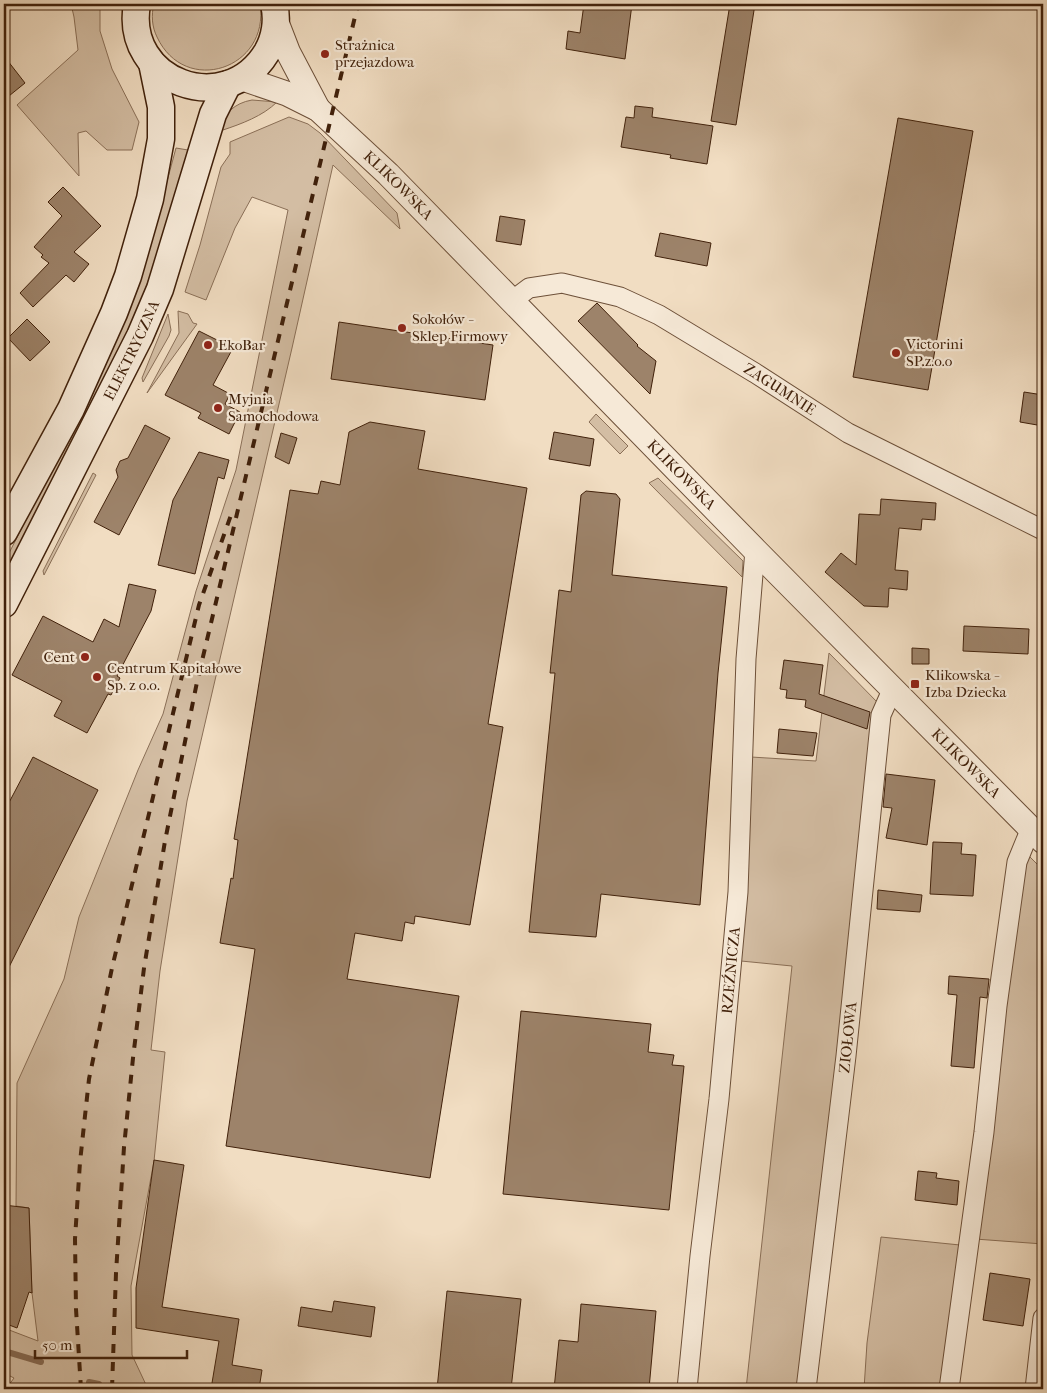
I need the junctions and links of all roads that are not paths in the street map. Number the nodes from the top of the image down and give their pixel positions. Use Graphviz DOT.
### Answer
graph roads {
  1 [pos="137,4"];
  2 [pos="275,13"];
  3 [pos="152,63"];
  4 [pos="234,81"];
  5 [pos="318,109"];
  6 [pos="512,301"];
  7 [pos="1043,530"];
  8 [pos="4,532"];
  9 [pos="755,550"];
  10 [pos="4,604"];
  11 [pos="893,688"];
  12 [pos="1037,834"];
  13 [pos="1043,1318"];
  14 [pos="687,1389"];
  15 [pos="806,1389"];
  16 [pos="949,1389"];
  17 [pos="1035,1389"];
  1 -- 3 [label="main road"];
  2 -- 4 [label="main road"];
  2 -- 5 [label="street, KLIKOWSKA"];
  3 -- 4 [label="main road"];
  3 -- 8 [label="main road, ELEKTRYCZNA"];
  4 -- 5 [label="street, KLIKOWSKA"];
  4 -- 10 [label="main road, ELEKTRYCZNA"];
  5 -- 6 [label="street, KLIKOWSKA"];
  6 -- 7 [label="street, ZAGUMNIE"];
  6 -- 9 [label="street, KLIKOWSKA"];
  9 -- 11 [label="street, KLIKOWSKA"];
  9 -- 14 [label="street, RZEŹNICZA"];
  11 -- 12 [label="street, KLIKOWSKA"];
  11 -- 15 [label="street, ZIOŁOWA"];
  12 -- 16 [label="street"];
  13 -- 17 [label="street"];
}
